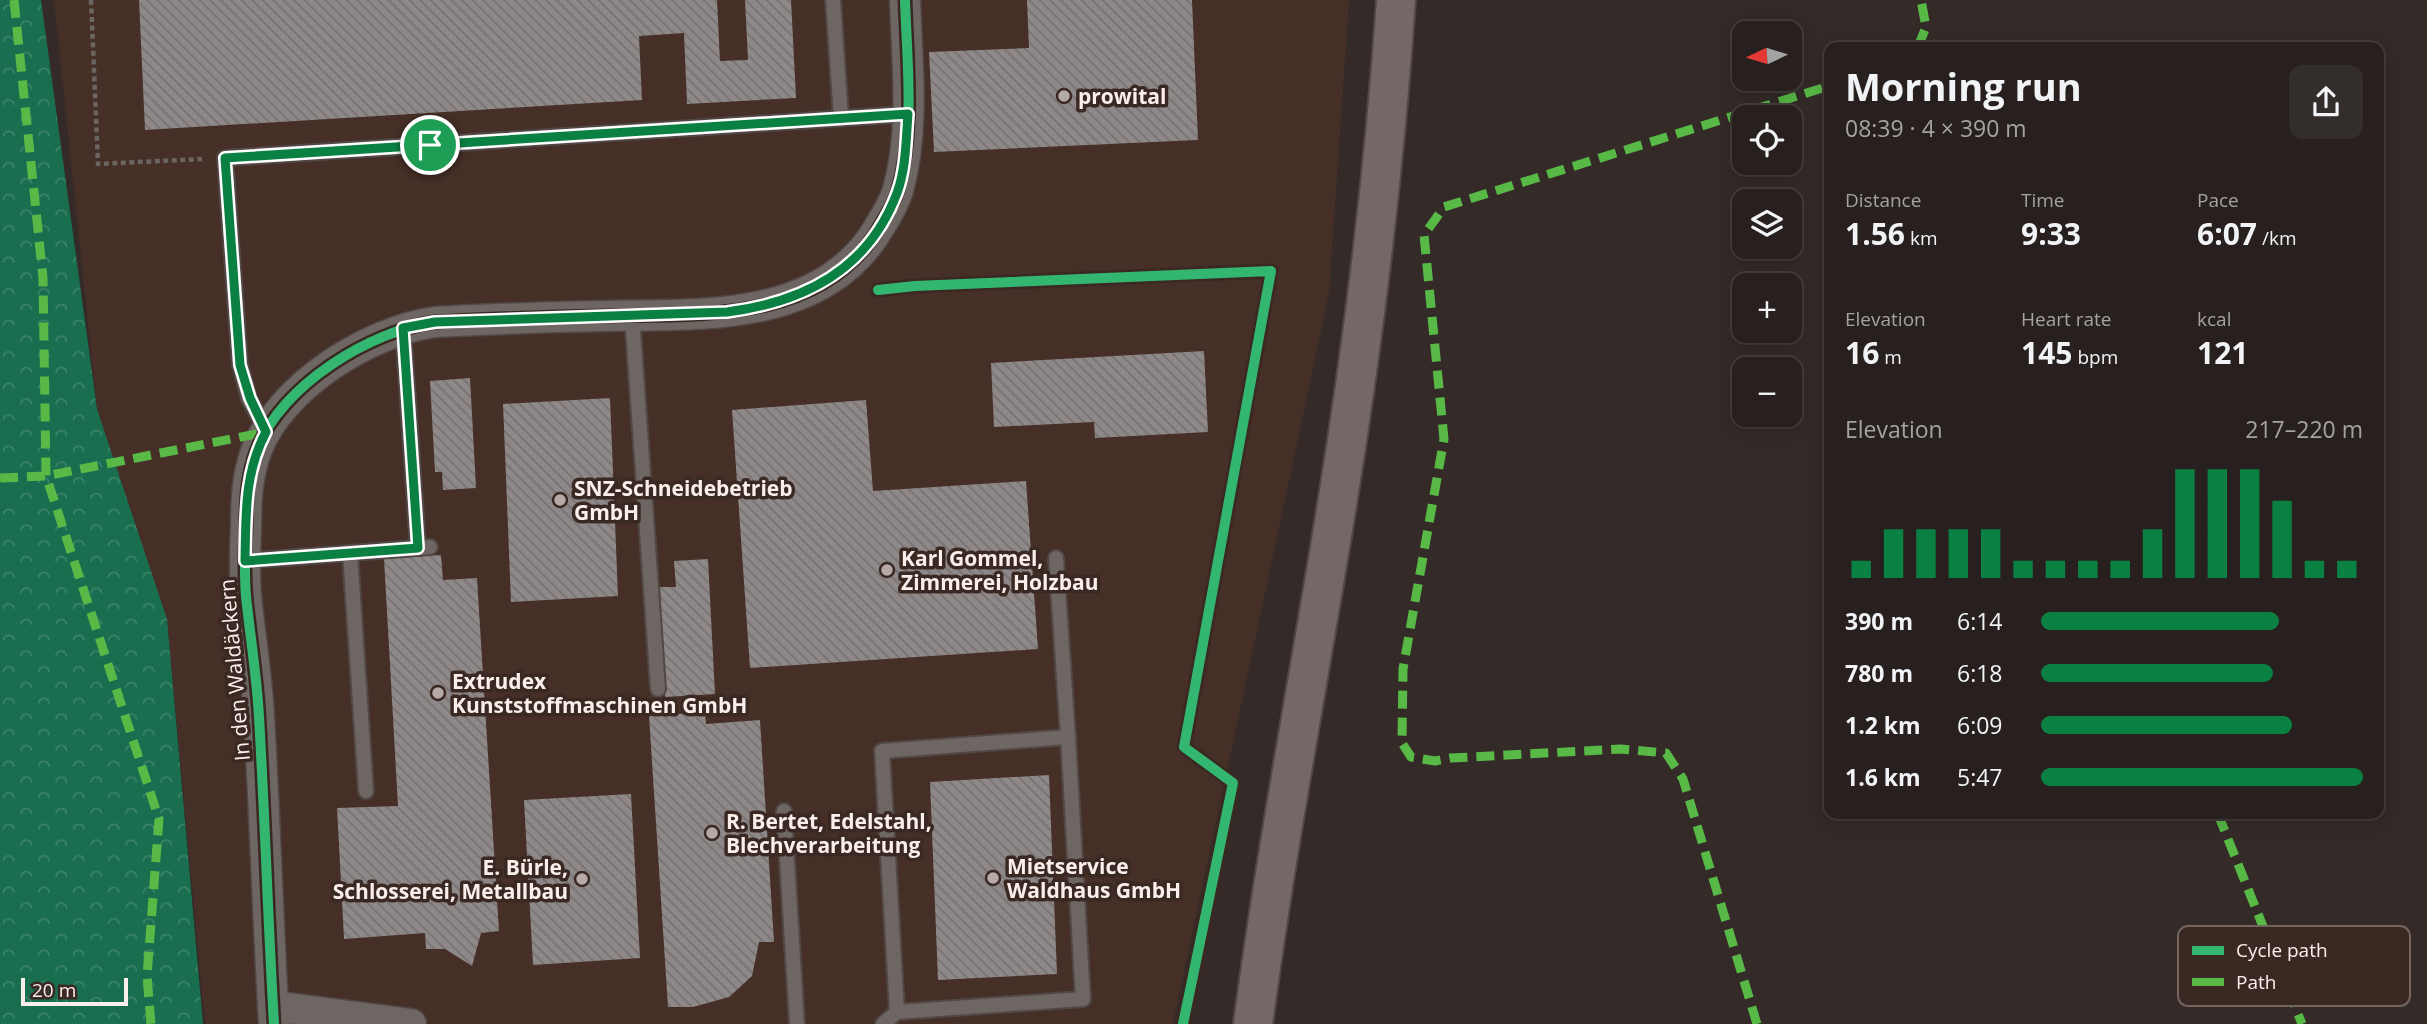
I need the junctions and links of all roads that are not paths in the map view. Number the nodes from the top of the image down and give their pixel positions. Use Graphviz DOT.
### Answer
graph roads {
  1 [pos="833,0"];
  2 [pos="905,0"];
  3 [pos="1396,0"];
  4 [pos="908,114"];
  5 [pos="841,118"];
  6 [pos="632,315"];
  7 [pos="403,328"];
  8 [pos="266,432"];
  9 [pos="350,553"];
  10 [pos="1056,558"];
  11 [pos="245,561"];
  12 [pos="658,689"];
  13 [pos="1068,737"];
  14 [pos="366,791"];
  15 [pos="783,811"];
  16 [pos="897,1012"];
  17 [pos="273,1015"];
  18 [pos="411,1024"];
  19 [pos="797,1024"];
  20 [pos="883,1024"];
  21 [pos="1253,1024"];
  1 -- 5 [label="lane"];
  2 -- 4 [label="street, In den Waldäckern"];
  3 -- 21 [label="main road"];
  4 -- 5 [label="lane"];
  4 -- 6 [label="street, In den Waldäckern"];
  5 -- 8 [label="lane"];
  6 -- 7 [label="street, In den Waldäckern"];
  6 -- 12 [label="lane"];
  7 -- 8 [label="street, In den Waldäckern"];
  7 -- 9 [label="lane"];
  8 -- 11 [label="street, In den Waldäckern"];
  9 -- 11 [label="lane"];
  9 -- 14 [label="lane"];
  10 -- 13 [label="lane"];
  11 -- 17 [label="street, In den Waldäckern"];
  13 -- 16 [label="lane"];
  13 -- 16 [label="lane"];
  15 -- 19 [label="lane"];
  16 -- 20 [label="lane"];
  17 -- 18 [label="street, In den Waldäckern"];
}
